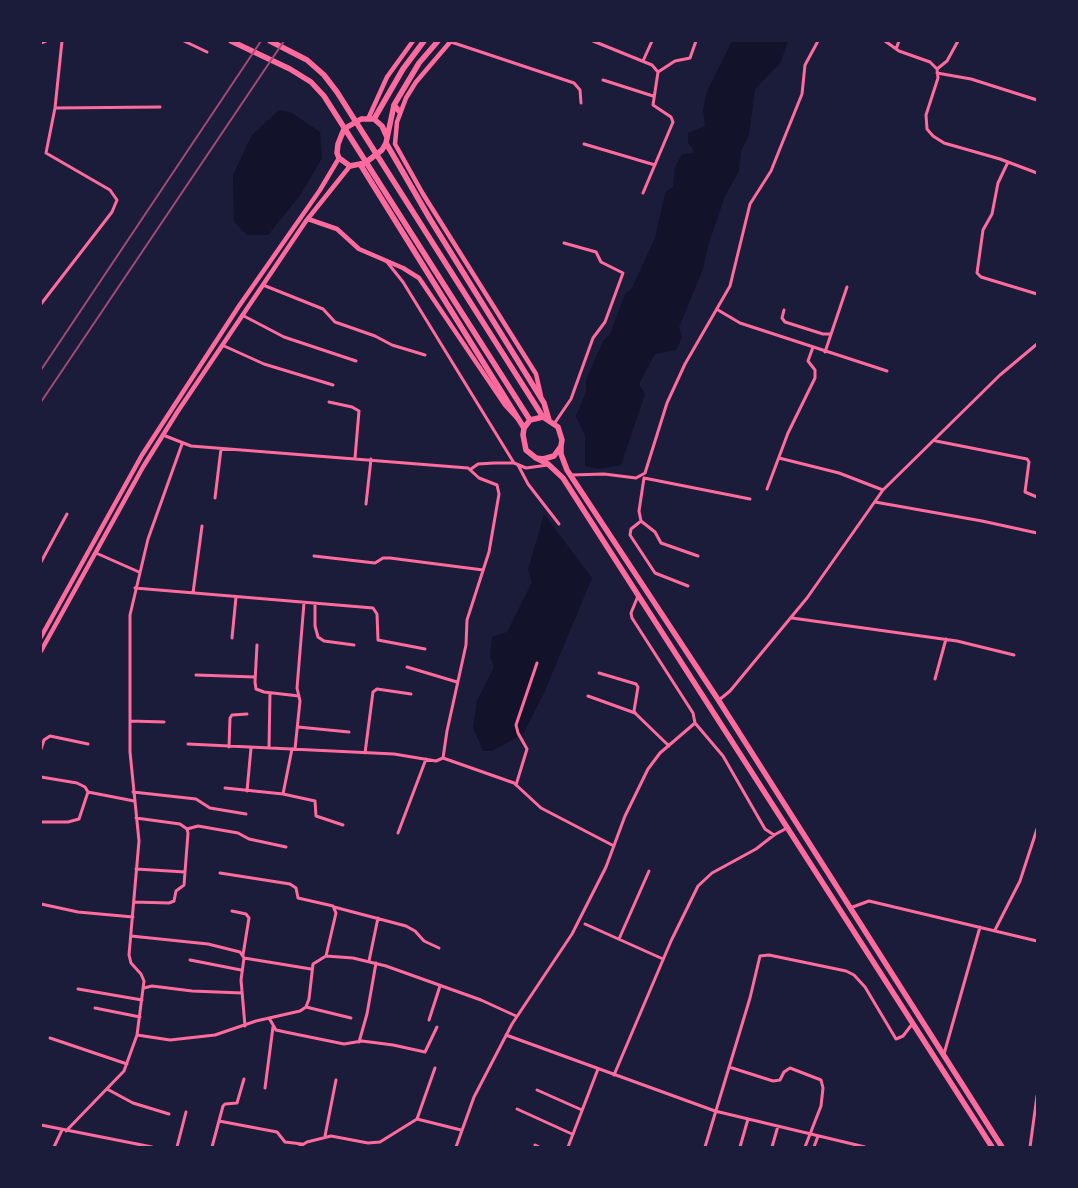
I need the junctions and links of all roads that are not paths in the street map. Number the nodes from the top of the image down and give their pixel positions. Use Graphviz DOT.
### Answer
graph roads {
  1 [pos="46,41"];
  2 [pos="62,41"];
  3 [pos="184,41"];
  4 [pos="270,41"];
  5 [pos="413,41"];
  6 [pos="424,41"];
  7 [pos="438,41"];
  8 [pos="593,41"];
  9 [pos="652,41"];
  10 [pos="696,41"];
  11 [pos="818,41"];
  12 [pos="885,41"];
  13 [pos="899,41"];
  14 [pos="958,41"];
  15 [pos="232,42"];
  16 [pos="450,42"];
  17 [pos="41,43"];
  18 [pos="896,49"];
  19 [pos="206,52"];
  20 [pos="643,61"];
  21 [pos="937,71"];
  22 [pos="658,72"];
  23 [pos="603,80"];
  24 [pos="654,96"];
  25 [pos="1037,100"];
  26 [pos="581,103"];
  27 [pos="394,105"];
  28 [pos="160,107"];
  29 [pos="55,108"];
  30 [pos="399,112"];
  31 [pos="371,119"];
  32 [pos="387,140"];
  33 [pos="584,144"];
  34 [pos="43,147"];
  35 [pos="339,158"];
  36 [pos="1008,162"];
  37 [pos="360,164"];
  38 [pos="655,165"];
  39 [pos="350,166"];
  40 [pos="1037,173"];
  41 [pos="642,193"];
  42 [pos="308,219"];
  43 [pos="564,242"];
  44 [pos="386,262"];
  45 [pos="263,286"];
  46 [pos="847,287"];
  47 [pos="1037,294"];
  48 [pos="41,304"];
  49 [pos="718,310"];
  50 [pos="784,310"];
  51 [pos="242,315"];
  52 [pos="831,334"];
  53 [pos="1037,344"];
  54 [pos="222,345"];
  55 [pos="813,348"];
  56 [pos="825,352"];
  57 [pos="425,356"];
  58 [pos="356,361"];
  59 [pos="887,371"];
  60 [pos="333,385"];
  61 [pos="186,387"];
  62 [pos="191,391"];
  63 [pos="541,398"];
  64 [pos="329,402"];
  65 [pos="518,418"];
  66 [pos="530,420"];
  67 [pos="549,420"];
  68 [pos="524,428"];
  69 [pos="163,435"];
  70 [pos="935,440"];
  71 [pos="182,444"];
  72 [pos="561,446"];
  73 [pos="221,449"];
  74 [pos="355,458"];
  75 [pos="536,458"];
  76 [pos="778,458"];
  77 [pos="371,459"];
  78 [pos="516,464"];
  79 [pos="550,465"];
  80 [pos="471,469"];
  81 [pos="570,475"];
  82 [pos="642,478"];
  83 [pos="767,489"];
  84 [pos="884,490"];
  85 [pos="1037,497"];
  86 [pos="215,498"];
  87 [pos="750,499"];
  88 [pos="875,502"];
  89 [pos="366,504"];
  90 [pos="67,514"];
  91 [pos="641,521"];
  92 [pos="559,524"];
  93 [pos="202,526"];
  94 [pos="1037,533"];
  95 [pos="95,553"];
  96 [pos="314,556"];
  97 [pos="698,556"];
  98 [pos="41,562"];
  99 [pos="484,570"];
  100 [pos="138,572"];
  101 [pos="688,586"];
  102 [pos="135,588"];
  103 [pos="193,593"];
  104 [pos="638,596"];
  105 [pos="236,597"];
  106 [pos="304,603"];
  107 [pos="315,604"];
  108 [pos="791,618"];
  109 [pos="41,638"];
  110 [pos="232,638"];
  111 [pos="946,640"];
  112 [pos="257,645"];
  113 [pos="354,645"];
  114 [pos="424,649"];
  115 [pos="41,651"];
  116 [pos="1014,655"];
  117 [pos="537,663"];
  118 [pos="407,667"];
  119 [pos="600,673"];
  120 [pos="196,675"];
  121 [pos="255,677"];
  122 [pos="935,679"];
  123 [pos="457,682"];
  124 [pos="270,693"];
  125 [pos="411,694"];
  126 [pos="299,696"];
  127 [pos="588,696"];
  128 [pos="719,700"];
  129 [pos="247,714"];
  130 [pos="636,714"];
  131 [pos="130,720"];
  132 [pos="164,722"];
  133 [pos="695,723"];
  134 [pos="298,726"];
  135 [pos="349,732"];
  136 [pos="88,744"];
  137 [pos="188,744"];
  138 [pos="669,746"];
  139 [pos="229,747"];
  140 [pos="250,748"];
  141 [pos="269,748"];
  142 [pos="41,749"];
  143 [pos="293,749"];
  144 [pos="366,753"];
  145 [pos="443,758"];
  146 [pos="426,759"];
  147 [pos="41,777"];
  148 [pos="516,785"];
  149 [pos="225,788"];
  150 [pos="247,791"];
  151 [pos="88,792"];
  152 [pos="134,792"];
  153 [pos="282,794"];
  154 [pos="134,801"];
  155 [pos="246,814"];
  156 [pos="136,818"];
  157 [pos="41,822"];
  158 [pos="344,825"];
  159 [pos="787,828"];
  160 [pos="187,829"];
  161 [pos="1037,829"];
  162 [pos="398,833"];
  163 [pos="774,835"];
  164 [pos="614,846"];
  165 [pos="286,847"];
  166 [pos="136,869"];
  167 [pos="649,871"];
  168 [pos="185,872"];
  169 [pos="220,873"];
  170 [pos="134,902"];
  171 [pos="41,904"];
  172 [pos="333,906"];
  173 [pos="850,908"];
  174 [pos="232,911"];
  175 [pos="133,917"];
  176 [pos="378,918"];
  177 [pos="585,924"];
  178 [pos="980,926"];
  179 [pos="995,930"];
  180 [pos="131,936"];
  181 [pos="619,939"];
  182 [pos="1037,941"];
  183 [pos="439,948"];
  184 [pos="326,956"];
  185 [pos="243,957"];
  186 [pos="663,959"];
  187 [pos="190,960"];
  188 [pos="369,961"];
  189 [pos="376,963"];
  190 [pos="311,969"];
  191 [pos="241,970"];
  192 [pos="440,986"];
  193 [pos="144,988"];
  194 [pos="78,989"];
  195 [pos="242,994"];
  196 [pos="142,1000"];
  197 [pos="306,1007"];
  198 [pos="95,1008"];
  199 [pos="516,1016"];
  200 [pos="140,1017"];
  201 [pos="269,1018"];
  202 [pos="351,1018"];
  203 [pos="429,1020"];
  204 [pos="912,1023"];
  205 [pos="245,1026"];
  206 [pos="273,1026"];
  207 [pos="437,1027"];
  208 [pos="137,1035"];
  209 [pos="506,1036"];
  210 [pos="50,1038"];
  211 [pos="359,1042"];
  212 [pos="944,1055"];
  213 [pos="127,1064"];
  214 [pos="435,1068"];
  215 [pos="729,1068"];
  216 [pos="598,1069"];
  217 [pos="614,1075"];
  218 [pos="244,1079"];
  219 [pos="336,1080"];
  220 [pos="264,1088"];
  221 [pos="108,1089"];
  222 [pos="537,1090"];
  223 [pos="1037,1096"];
  224 [pos="517,1109"];
  225 [pos="582,1110"];
  226 [pos="714,1111"];
  227 [pos="186,1112"];
  228 [pos="169,1114"];
  229 [pos="417,1119"];
  230 [pos="748,1119"];
  231 [pos="219,1121"];
  232 [pos="41,1125"];
  233 [pos="778,1126"];
  234 [pos="64,1130"];
  235 [pos="461,1130"];
  236 [pos="572,1134"];
  237 [pos="809,1134"];
  238 [pos="325,1136"];
  239 [pos="818,1136"];
  240 [pos="300,1145"];
  241 [pos="535,1145"];
  242 [pos="54,1147"];
  243 [pos="150,1147"];
  244 [pos="177,1147"];
  245 [pos="212,1147"];
  246 [pos="456,1147"];
  247 [pos="539,1147"];
  248 [pos="568,1147"];
  249 [pos="705,1147"];
  250 [pos="740,1147"];
  251 [pos="772,1147"];
  252 [pos="804,1147"];
  253 [pos="814,1147"];
  254 [pos="865,1147"];
  255 [pos="992,1147"];
  256 [pos="1002,1147"];
  257 [pos="1030,1147"];
  1 -- 17 [label="street"];
  2 -- 29 [label="street"];
  3 -- 19 [label="street"];
  4 -- 67 [label="highway"];
  5 -- 31 [label="main road"];
  6 -- 31 [label="highway"];
  7 -- 27 [label="highway"];
  8 -- 20 [label="street"];
  9 -- 20 [label="street"];
  10 -- 22 [label="street"];
  11 -- 49 [label="street"];
  12 -- 18 [label="street"];
  13 -- 18 [label="street"];
  14 -- 21 [label="street"];
  15 -- 66 [label="highway"];
  16 -- 26 [label="street"];
  16 -- 30 [label="main road"];
  18 -- 21 [label="street"];
  20 -- 22 [label="street"];
  21 -- 25 [label="street"];
  21 -- 36 [label="street"];
  22 -- 24 [label="street"];
  23 -- 24 [label="street"];
  24 -- 38 [label="street"];
  27 -- 30 [label="highway"];
  27 -- 32 [label="highway"];
  28 -- 29 [label="street"];
  29 -- 34 [label="street"];
  30 -- 63 [label="main road"];
  31 -- 32 [label="highway"];
  31 -- 35 [label="highway"];
  32 -- 37 [label="highway"];
  32 -- 63 [label="highway"];
  33 -- 38 [label="street"];
  34 -- 48 [label="street"];
  35 -- 39 [label="highway"];
  35 -- 61 [label="main road"];
  36 -- 40 [label="street"];
  36 -- 47 [label="street"];
  37 -- 39 [label="highway"];
  37 -- 65 [label="highway"];
  38 -- 41 [label="street"];
  39 -- 42 [label="main road"];
  42 -- 44 [label="main road"];
  42 -- 45 [label="main road"];
  43 -- 67 [label="street"];
  44 -- 65 [label="main road"];
  44 -- 78 [label="street"];
  45 -- 51 [label="main road"];
  45 -- 57 [label="street"];
  46 -- 52 [label="street"];
  49 -- 55 [label="street"];
  49 -- 82 [label="street"];
  50 -- 52 [label="street"];
  51 -- 54 [label="main road"];
  51 -- 58 [label="street"];
  52 -- 56 [label="street"];
  53 -- 70 [label="street"];
  54 -- 60 [label="street"];
  54 -- 62 [label="main road"];
  55 -- 56 [label="street"];
  55 -- 76 [label="street"];
  56 -- 59 [label="street"];
  61 -- 62 [label="main road"];
  61 -- 109 [label="main road"];
  62 -- 69 [label="main road"];
  63 -- 67 [label="highway"];
  64 -- 74 [label="street"];
  65 -- 68 [label="highway"];
  66 -- 67 [label="highway"];
  66 -- 68 [label="highway"];
  67 -- 72 [label="highway"];
  68 -- 75 [label="highway"];
  69 -- 71 [label="street"];
  69 -- 95 [label="main road"];
  70 -- 84 [label="street"];
  70 -- 85 [label="street"];
  71 -- 73 [label="street"];
  71 -- 100 [label="street"];
  72 -- 75 [label="highway"];
  72 -- 81 [label="highway"];
  73 -- 74 [label="street"];
  73 -- 86 [label="street"];
  74 -- 77 [label="street"];
  75 -- 79 [label="highway"];
  76 -- 83 [label="street"];
  76 -- 84 [label="street"];
  77 -- 80 [label="street"];
  77 -- 89 [label="street"];
  78 -- 79 [label="street"];
  78 -- 80 [label="street"];
  78 -- 92 [label="street"];
  79 -- 104 [label="highway"];
  80 -- 99 [label="street"];
  81 -- 82 [label="street"];
  81 -- 128 [label="highway"];
  82 -- 87 [label="street"];
  82 -- 91 [label="street"];
  84 -- 88 [label="street"];
  88 -- 94 [label="street"];
  88 -- 108 [label="street"];
  90 -- 98 [label="street"];
  91 -- 97 [label="street"];
  91 -- 101 [label="street"];
  93 -- 103 [label="street"];
  95 -- 100 [label="street"];
  95 -- 115 [label="main road"];
  96 -- 99 [label="street"];
  99 -- 123 [label="street"];
  100 -- 102 [label="street"];
  102 -- 103 [label="street"];
  102 -- 131 [label="street"];
  103 -- 105 [label="street"];
  104 -- 133 [label="street"];
  104 -- 159 [label="highway"];
  105 -- 106 [label="street"];
  105 -- 110 [label="street"];
  106 -- 107 [label="street"];
  106 -- 126 [label="street"];
  107 -- 113 [label="street"];
  107 -- 114 [label="street"];
  108 -- 111 [label="street"];
  108 -- 128 [label="street"];
  111 -- 116 [label="street"];
  111 -- 122 [label="street"];
  112 -- 121 [label="street"];
  117 -- 148 [label="street"];
  118 -- 123 [label="street"];
  119 -- 130 [label="street"];
  120 -- 121 [label="street"];
  121 -- 124 [label="street"];
  123 -- 145 [label="street"];
  124 -- 126 [label="street"];
  124 -- 141 [label="street"];
  125 -- 144 [label="street"];
  126 -- 134 [label="street"];
  127 -- 130 [label="street"];
  128 -- 173 [label="highway"];
  129 -- 139 [label="street"];
  130 -- 138 [label="street"];
  131 -- 132 [label="street"];
  131 -- 152 [label="street"];
  133 -- 138 [label="street"];
  133 -- 163 [label="street"];
  134 -- 135 [label="street"];
  134 -- 143 [label="street"];
  136 -- 142 [label="street"];
  137 -- 139 [label="street"];
  138 -- 164 [label="street"];
  139 -- 140 [label="street"];
  140 -- 141 [label="street"];
  140 -- 150 [label="street"];
  141 -- 143 [label="street"];
  143 -- 144 [label="street"];
  143 -- 153 [label="street"];
  144 -- 146 [label="street"];
  145 -- 146 [label="street"];
  145 -- 148 [label="street"];
  146 -- 162 [label="street"];
  147 -- 151 [label="street"];
  148 -- 164 [label="street"];
  149 -- 150 [label="street"];
  150 -- 153 [label="street"];
  151 -- 154 [label="street"];
  151 -- 157 [label="street"];
  152 -- 154 [label="street"];
  152 -- 155 [label="street"];
  153 -- 158 [label="street"];
  154 -- 156 [label="street"];
  156 -- 160 [label="street"];
  156 -- 166 [label="street"];
  159 -- 163 [label="street"];
  159 -- 204 [label="highway"];
  160 -- 165 [label="street"];
  160 -- 168 [label="street"];
  161 -- 179 [label="street"];
  163 -- 186 [label="street"];
  164 -- 199 [label="street"];
  166 -- 168 [label="street"];
  166 -- 170 [label="street"];
  167 -- 181 [label="street"];
  168 -- 170 [label="street"];
  169 -- 172 [label="street"];
  170 -- 175 [label="street"];
  171 -- 175 [label="street"];
  172 -- 176 [label="street"];
  172 -- 184 [label="street"];
  173 -- 178 [label="street"];
  173 -- 212 [label="highway"];
  174 -- 185 [label="street"];
  175 -- 180 [label="street"];
  176 -- 183 [label="street"];
  176 -- 188 [label="street"];
  177 -- 181 [label="street"];
  178 -- 179 [label="street"];
  178 -- 212 [label="street"];
  179 -- 182 [label="street"];
  180 -- 185 [label="street"];
  180 -- 193 [label="street"];
  181 -- 186 [label="street"];
  184 -- 188 [label="street"];
  184 -- 190 [label="street"];
  185 -- 190 [label="street"];
  185 -- 191 [label="street"];
  186 -- 217 [label="street"];
  187 -- 191 [label="street"];
  188 -- 189 [label="street"];
  189 -- 192 [label="street"];
  189 -- 211 [label="street"];
  190 -- 197 [label="street"];
  191 -- 195 [label="street"];
  192 -- 199 [label="street"];
  192 -- 203 [label="street"];
  193 -- 195 [label="street"];
  193 -- 196 [label="street"];
  194 -- 196 [label="street"];
  195 -- 205 [label="street"];
  196 -- 200 [label="street"];
  197 -- 201 [label="street"];
  197 -- 202 [label="street"];
  198 -- 200 [label="street"];
  199 -- 209 [label="street"];
  200 -- 208 [label="street"];
  201 -- 205 [label="street"];
  201 -- 206 [label="street"];
  204 -- 215 [label="street"];
  204 -- 255 [label="highway"];
  205 -- 208 [label="street"];
  206 -- 211 [label="street"];
  206 -- 220 [label="street"];
  207 -- 211 [label="street"];
  208 -- 213 [label="street"];
  209 -- 216 [label="street"];
  209 -- 235 [label="street"];
  210 -- 213 [label="street"];
  212 -- 256 [label="highway"];
  213 -- 221 [label="street"];
  214 -- 229 [label="street"];
  215 -- 226 [label="street"];
  215 -- 237 [label="street"];
  216 -- 217 [label="street"];
  216 -- 225 [label="street"];
  217 -- 226 [label="street"];
  218 -- 231 [label="street"];
  219 -- 238 [label="street"];
  221 -- 228 [label="street"];
  221 -- 234 [label="street"];
  222 -- 225 [label="street"];
  223 -- 257 [label="street"];
  224 -- 236 [label="street"];
  225 -- 236 [label="street"];
  226 -- 230 [label="street"];
  226 -- 249 [label="street"];
  227 -- 244 [label="street"];
  229 -- 235 [label="street"];
  229 -- 238 [label="street"];
  230 -- 233 [label="street"];
  230 -- 250 [label="street"];
  231 -- 240 [label="street"];
  231 -- 245 [label="street"];
  232 -- 234 [label="street"];
  233 -- 237 [label="street"];
  233 -- 251 [label="street"];
  234 -- 242 [label="street"];
  234 -- 243 [label="street"];
  235 -- 246 [label="street"];
  236 -- 248 [label="street"];
  237 -- 239 [label="street"];
  237 -- 252 [label="street"];
  238 -- 240 [label="street"];
  239 -- 253 [label="street"];
  239 -- 254 [label="street"];
  241 -- 247 [label="street"];
}
